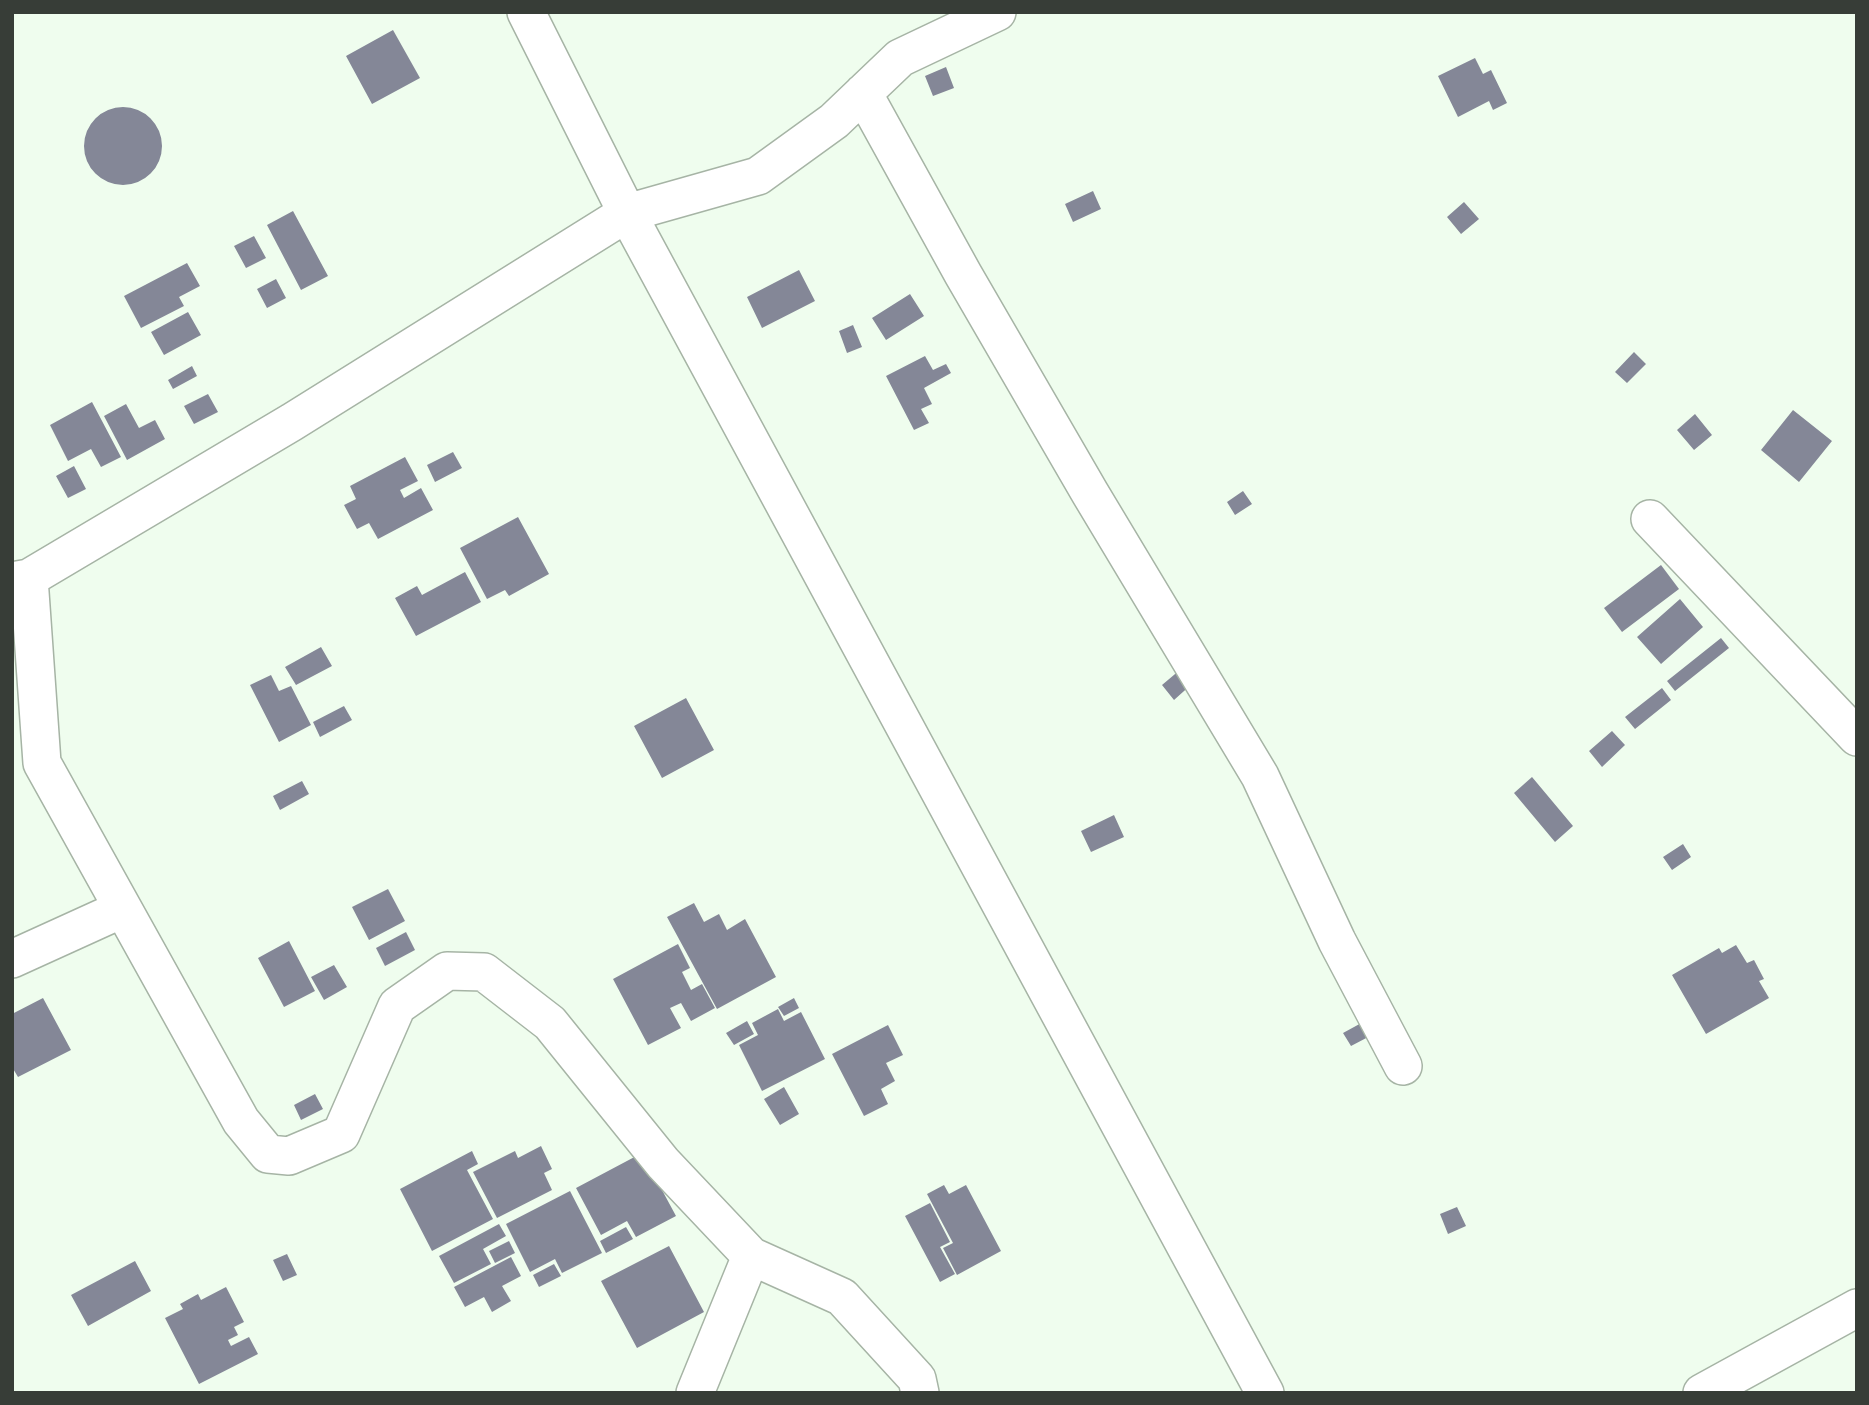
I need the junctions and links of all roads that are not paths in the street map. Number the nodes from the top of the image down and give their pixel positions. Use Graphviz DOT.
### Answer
graph roads {
  1 [pos="526,12"];
  2 [pos="998,12"];
  3 [pos="863,93"];
  4 [pos="626,214"];
  5 [pos="1650,519"];
  6 [pos="21,580"];
  7 [pos="1857,737"];
  8 [pos="122,909"];
  9 [pos="12,959"];
  10 [pos="1403,1066"];
  11 [pos="751,1256"];
  12 [pos="1857,1308"];
  13 [pos="695,1393"];
  14 [pos="920,1393"];
  15 [pos="1265,1393"];
  16 [pos="1702,1393"];
  1 -- 4 [label="street"];
  2 -- 3 [label="street"];
  3 -- 4 [label="street"];
  3 -- 10 [label="street"];
  4 -- 6 [label="street"];
  4 -- 15 [label="street"];
  5 -- 7 [label="street"];
  6 -- 8 [label="street"];
  8 -- 9 [label="street"];
  8 -- 11 [label="street"];
  11 -- 13 [label="street"];
  11 -- 14 [label="street"];
  12 -- 16 [label="street"];
}
